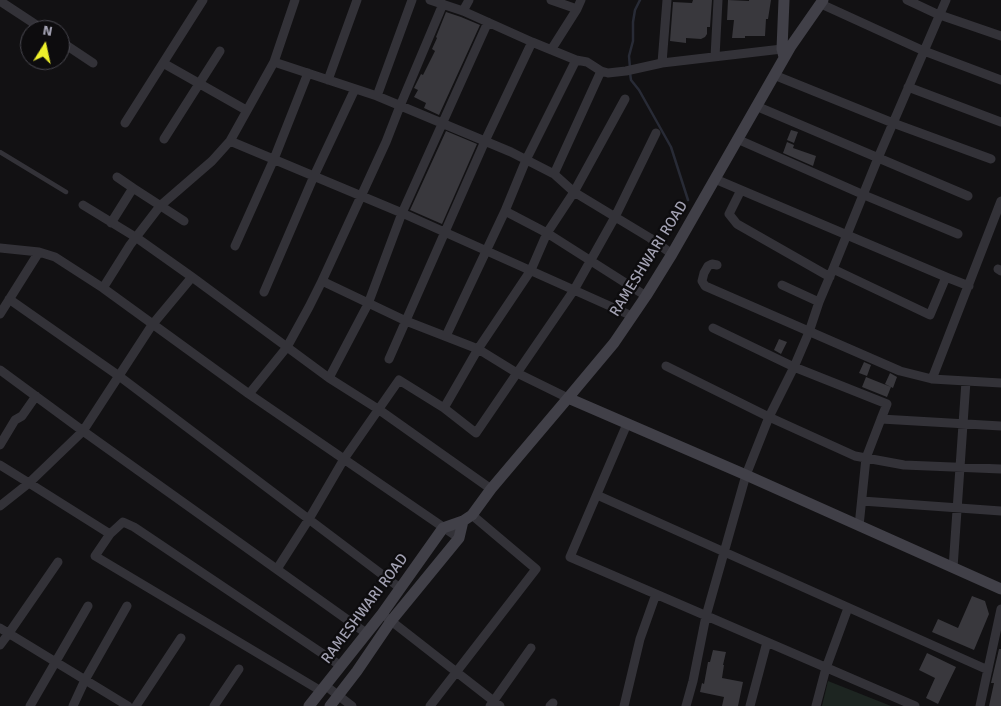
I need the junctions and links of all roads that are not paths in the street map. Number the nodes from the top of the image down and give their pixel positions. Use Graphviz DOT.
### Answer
graph roads {
  1 [pos="204,0"];
  2 [pos="295,0"];
  3 [pos="357,0"];
  4 [pos="412,0"];
  5 [pos="430,0"];
  6 [pos="469,0"];
  7 [pos="551,0"];
  8 [pos="581,0"];
  9 [pos="667,0"];
  10 [pos="718,0"];
  11 [pos="784,0"];
  12 [pos="907,0"];
  13 [pos="946,0"];
  14 [pos="0,1"];
  15 [pos="822,2"];
  16 [pos="443,4"];
  17 [pos="577,9"];
  18 [pos="463,11"];
  19 [pos="940,14"];
  20 [pos="29,20"];
  21 [pos="488,22"];
  22 [pos="1001,36"];
  23 [pos="532,42"];
  24 [pos="70,48"];
  25 [pos="550,50"];
  26 [pos="220,51"];
  27 [pos="924,51"];
  28 [pos="783,53"];
  29 [pos="714,57"];
  30 [pos="576,60"];
  31 [pos="163,62"];
  32 [pos="274,62"];
  33 [pos="93,63"];
  34 [pos="662,63"];
  35 [pos="601,71"];
  36 [pos="308,73"];
  37 [pos="774,75"];
  38 [pos="328,80"];
  39 [pos="1001,80"];
  40 [pos="200,84"];
  41 [pos="908,87"];
  42 [pos="354,89"];
  43 [pos="377,96"];
  44 [pos="625,99"];
  45 [pos="400,106"];
  46 [pos="756,106"];
  47 [pos="246,110"];
  48 [pos="1001,122"];
  49 [pos="125,123"];
  50 [pos="442,123"];
  51 [pos="893,123"];
  52 [pos="656,134"];
  53 [pos="164,139"];
  54 [pos="737,139"];
  55 [pos="230,141"];
  56 [pos="485,141"];
  57 [pos="0,152"];
  58 [pos="878,158"];
  59 [pos="274,159"];
  60 [pos="991,159"];
  61 [pos="526,160"];
  62 [pos="554,174"];
  63 [pos="314,176"];
  64 [pos="117,177"];
  65 [pos="715,179"];
  66 [pos="133,188"];
  67 [pos="741,190"];
  68 [pos="66,192"];
  69 [pos="574,192"];
  70 [pos="864,195"];
  71 [pos="361,196"];
  72 [pos="968,196"];
  73 [pos="1001,201"];
  74 [pos="83,205"];
  75 [pos="160,206"];
  76 [pos="505,211"];
  77 [pos="402,213"];
  78 [pos="615,217"];
  79 [pos="184,221"];
  80 [pos="112,223"];
  81 [pos="446,232"];
  82 [pos="547,233"];
  83 [pos="958,234"];
  84 [pos="848,235"];
  85 [pos="137,238"];
  86 [pos="235,246"];
  87 [pos="0,248"];
  88 [pos="486,251"];
  89 [pos="39,252"];
  90 [pos="672,254"];
  91 [pos="591,261"];
  92 [pos="716,265"];
  93 [pos="531,270"];
  94 [pos="832,273"];
  95 [pos="192,277"];
  96 [pos="946,277"];
  97 [pos="322,281"];
  98 [pos="782,285"];
  99 [pos="968,286"];
  100 [pos="104,288"];
  101 [pos="574,290"];
  102 [pos="264,292"];
  103 [pos="646,296"];
  104 [pos="8,299"];
  105 [pos="819,302"];
  106 [pos="368,304"];
  107 [pos="0,314"];
  108 [pos="632,316"];
  109 [pos="406,322"];
  110 [pos="152,324"];
  111 [pos="713,328"];
  112 [pos="809,332"];
  113 [pos="446,336"];
  114 [pos="287,347"];
  115 [pos="478,349"];
  116 [pos="390,359"];
  117 [pos="666,366"];
  118 [pos="794,367"];
  119 [pos="0,370"];
  120 [pos="517,373"];
  121 [pos="120,376"];
  122 [pos="328,378"];
  123 [pos="932,378"];
  124 [pos="966,381"];
  125 [pos="1001,383"];
  126 [pos="249,394"];
  127 [pos="36,396"];
  128 [pos="568,398"];
  129 [pos="444,408"];
  130 [pos="378,409"];
  131 [pos="769,417"];
  132 [pos="881,419"];
  133 [pos="627,424"];
  134 [pos="963,424"];
  135 [pos="1001,426"];
  136 [pos="83,431"];
  137 [pos="0,445"];
  138 [pos="866,458"];
  139 [pos="344,459"];
  140 [pos="0,465"];
  141 [pos="960,468"];
  142 [pos="1001,469"];
  143 [pos="746,475"];
  144 [pos="29,483"];
  145 [pos="491,489"];
  146 [pos="597,495"];
  147 [pos="862,501"];
  148 [pos="0,506"];
  149 [pos="957,508"];
  150 [pos="1001,511"];
  151 [pos="308,518"];
  152 [pos="468,518"];
  153 [pos="859,526"];
  154 [pos="443,528"];
  155 [pos="110,534"];
  156 [pos="459,538"];
  157 [pos="724,552"];
  158 [pos="58,562"];
  159 [pos="953,568"];
  160 [pos="277,569"];
  161 [pos="400,588"];
  162 [pos="1001,589"];
  163 [pos="656,594"];
  164 [pos="88,606"];
  165 [pos="127,606"];
  166 [pos="848,608"];
  167 [pos="1001,609"];
  168 [pos="706,616"];
  169 [pos="387,618"];
  170 [pos="0,628"];
  171 [pos="9,633"];
  172 [pos="366,633"];
  173 [pos="181,638"];
  174 [pos="767,642"];
  175 [pos="0,645"];
  176 [pos="531,648"];
  177 [pos="56,662"];
  178 [pos="341,666"];
  179 [pos="826,668"];
  180 [pos="239,670"];
  181 [pos="988,670"];
  182 [pos="456,672"];
  183 [pos="85,680"];
  184 [pos="323,688"];
  185 [pos="338,695"];
  186 [pos="495,704"];
  187 [pos="30,706"];
  188 [pos="73,706"];
  189 [pos="128,706"];
  190 [pos="136,706"];
  191 [pos="214,706"];
  192 [pos="310,706"];
  193 [pos="330,706"];
  194 [pos="352,706"];
  195 [pos="430,706"];
  196 [pos="624,706"];
  197 [pos="686,706"];
  198 [pos="750,706"];
  199 [pos="816,706"];
  200 [pos="915,706"];
  201 [pos="980,706"];
  1 -- 31 [label="street"];
  2 -- 32 [label="street"];
  3 -- 38 [label="street"];
  4 -- 43 [label="street"];
  5 -- 16 [label="street"];
  6 -- 18 [label="street"];
  7 -- 17 [label="street"];
  8 -- 17 [label="street"];
  9 -- 34 [label="street"];
  10 -- 29 [label="street"];
  11 -- 28 [label="main road"];
  12 -- 19 [label="street"];
  13 -- 19 [label="street"];
  14 -- 20 [label="street"];
  15 -- 27 [label="street"];
  15 -- 28 [label="main road, RAMESHWARI ROAD"];
  16 -- 18 [label="street"];
  16 -- 45 [label="street"];
  17 -- 25 [label="street"];
  18 -- 21 [label="street"];
  19 -- 22 [label="street"];
  19 -- 27 [label="street"];
  21 -- 23 [label="street"];
  21 -- 50 [label="street"];
  23 -- 25 [label="street"];
  23 -- 56 [label="street"];
  24 -- 33 [label="street"];
  25 -- 30 [label="street"];
  26 -- 40 [label="street"];
  27 -- 39 [label="street"];
  27 -- 41 [label="street"];
  28 -- 29 [label="street"];
  28 -- 37 [label="main road, RAMESHWARI ROAD"];
  29 -- 34 [label="street"];
  30 -- 35 [label="street"];
  30 -- 61 [label="street"];
  31 -- 40 [label="street"];
  31 -- 49 [label="street"];
  32 -- 36 [label="street"];
  32 -- 47 [label="street"];
  34 -- 35 [label="street"];
  35 -- 62 [label="street"];
  36 -- 38 [label="street"];
  36 -- 59 [label="street"];
  37 -- 46 [label="main road, RAMESHWARI ROAD"];
  37 -- 51 [label="street"];
  38 -- 42 [label="street"];
  40 -- 47 [label="street"];
  40 -- 53 [label="street"];
  41 -- 48 [label="street"];
  41 -- 51 [label="street"];
  42 -- 43 [label="street"];
  42 -- 63 [label="street"];
  43 -- 45 [label="street"];
  44 -- 69 [label="street"];
  45 -- 50 [label="street"];
  45 -- 71 [label="street"];
  46 -- 54 [label="main road, RAMESHWARI ROAD"];
  46 -- 58 [label="street"];
  47 -- 55 [label="street"];
  50 -- 56 [label="street"];
  50 -- 77 [label="street"];
  51 -- 58 [label="street"];
  51 -- 60 [label="street"];
  52 -- 78 [label="street"];
  54 -- 65 [label="main road, RAMESHWARI ROAD"];
  54 -- 70 [label="street"];
  55 -- 59 [label="street"];
  55 -- 75 [label="street"];
  56 -- 61 [label="street"];
  56 -- 81 [label="street"];
  57 -- 68 [label="lane"];
  58 -- 70 [label="street"];
  58 -- 72 [label="street"];
  59 -- 63 [label="street"];
  59 -- 86 [label="street"];
  61 -- 62 [label="street"];
  61 -- 76 [label="street"];
  62 -- 69 [label="street"];
  63 -- 71 [label="street"];
  63 -- 102 [label="street"];
  64 -- 66 [label="street"];
  65 -- 67 [label="street"];
  65 -- 90 [label="main road, RAMESHWARI ROAD"];
  66 -- 75 [label="street"];
  66 -- 80 [label="street"];
  67 -- 84 [label="street"];
  67 -- 94 [label="street"];
  69 -- 78 [label="street"];
  69 -- 82 [label="street"];
  70 -- 83 [label="street"];
  70 -- 84 [label="street"];
  71 -- 77 [label="street"];
  71 -- 97 [label="street"];
  73 -- 99 [label="street"];
  74 -- 80 [label="street"];
  75 -- 79 [label="street"];
  75 -- 85 [label="street"];
  76 -- 82 [label="street"];
  76 -- 88 [label="street"];
  77 -- 81 [label="street"];
  77 -- 106 [label="street"];
  78 -- 90 [label="street"];
  78 -- 91 [label="street"];
  80 -- 85 [label="street"];
  81 -- 88 [label="street"];
  81 -- 109 [label="street"];
  82 -- 91 [label="street"];
  82 -- 93 [label="street"];
  84 -- 94 [label="street"];
  84 -- 96 [label="street"];
  85 -- 95 [label="street"];
  85 -- 100 [label="street"];
  87 -- 89 [label="street"];
  88 -- 93 [label="street"];
  88 -- 113 [label="street"];
  89 -- 100 [label="street"];
  89 -- 104 [label="street"];
  90 -- 103 [label="main road, RAMESHWARI ROAD"];
  91 -- 101 [label="street"];
  91 -- 103 [label="street"];
  92 -- 112 [label="street"];
  93 -- 101 [label="street"];
  93 -- 115 [label="street"];
  94 -- 96 [label="street"];
  94 -- 105 [label="street"];
  95 -- 110 [label="street"];
  95 -- 114 [label="street"];
  96 -- 99 [label="street"];
  97 -- 106 [label="street"];
  97 -- 114 [label="street"];
  98 -- 105 [label="street"];
  99 -- 123 [label="street"];
  100 -- 110 [label="street"];
  101 -- 108 [label="street"];
  101 -- 120 [label="street"];
  103 -- 108 [label="main road, RAMESHWARI ROAD"];
  104 -- 107 [label="street"];
  104 -- 121 [label="street"];
  105 -- 112 [label="street"];
  106 -- 109 [label="street"];
  106 -- 122 [label="street"];
  108 -- 128 [label="main road, RAMESHWARI ROAD"];
  109 -- 113 [label="street"];
  109 -- 116 [label="street"];
  110 -- 121 [label="street"];
  110 -- 126 [label="street"];
  111 -- 118 [label="street"];
  112 -- 118 [label="street"];
  112 -- 123 [label="street"];
  113 -- 115 [label="street"];
  114 -- 122 [label="street"];
  114 -- 126 [label="street"];
  115 -- 120 [label="street"];
  115 -- 129 [label="street"];
  117 -- 131 [label="street"];
  118 -- 131 [label="street"];
  118 -- 132 [label="street"];
  119 -- 127 [label="street"];
  120 -- 128 [label="street"];
  120 -- 129 [label="street"];
  121 -- 136 [label="street"];
  121 -- 151 [label="street"];
  122 -- 130 [label="street"];
  123 -- 124 [label="street"];
  124 -- 125 [label="street"];
  124 -- 134 [label="street"];
  126 -- 139 [label="street"];
  127 -- 136 [label="street"];
  127 -- 137 [label="street"];
  128 -- 133 [label="main road"];
  128 -- 145 [label="main road, RAMESHWARI ROAD"];
  129 -- 130 [label="street"];
  130 -- 139 [label="street"];
  130 -- 145 [label="street"];
  131 -- 138 [label="street"];
  131 -- 143 [label="street"];
  132 -- 134 [label="street"];
  132 -- 138 [label="street"];
  133 -- 143 [label="main road"];
  133 -- 146 [label="street"];
  134 -- 135 [label="street"];
  134 -- 141 [label="street"];
  136 -- 144 [label="street"];
  136 -- 160 [label="street"];
  138 -- 141 [label="street"];
  138 -- 147 [label="street"];
  139 -- 151 [label="street"];
  139 -- 154 [label="street"];
  140 -- 144 [label="street"];
  141 -- 142 [label="street"];
  141 -- 149 [label="street"];
  143 -- 153 [label="main road"];
  143 -- 157 [label="street"];
  144 -- 148 [label="street"];
  144 -- 155 [label="street"];
  145 -- 152 [label="main road, RAMESHWARI ROAD"];
  146 -- 157 [label="street"];
  146 -- 163 [label="street"];
  147 -- 149 [label="street"];
  147 -- 153 [label="street"];
  149 -- 150 [label="street"];
  149 -- 159 [label="street"];
  151 -- 160 [label="street"];
  151 -- 161 [label="street"];
  152 -- 154 [label="main road"];
  152 -- 156 [label="main road"];
  152 -- 182 [label="street"];
  153 -- 159 [label="main road"];
  154 -- 156 [label="street"];
  154 -- 161 [label="main road, RAMESHWARI ROAD"];
  155 -- 178 [label="street"];
  155 -- 184 [label="street"];
  156 -- 169 [label="main road"];
  157 -- 166 [label="street"];
  157 -- 168 [label="street"];
  158 -- 171 [label="street"];
  159 -- 162 [label="main road"];
  160 -- 172 [label="street"];
  161 -- 169 [label="main road, RAMESHWARI ROAD"];
  163 -- 168 [label="street"];
  163 -- 196 [label="street"];
  164 -- 177 [label="street"];
  165 -- 183 [label="street"];
  166 -- 179 [label="street"];
  166 -- 181 [label="street"];
  167 -- 181 [label="street"];
  168 -- 174 [label="street"];
  168 -- 197 [label="street"];
  169 -- 172 [label="main road, RAMESHWARI ROAD"];
  169 -- 182 [label="street"];
  169 -- 185 [label="main road"];
  170 -- 171 [label="street"];
  171 -- 175 [label="street"];
  171 -- 177 [label="street"];
  172 -- 178 [label="main road, RAMESHWARI ROAD"];
  173 -- 190 [label="street"];
  174 -- 179 [label="street"];
  174 -- 198 [label="street"];
  176 -- 186 [label="street"];
  177 -- 183 [label="street"];
  177 -- 187 [label="street"];
  178 -- 184 [label="main road, RAMESHWARI ROAD"];
  179 -- 199 [label="street"];
  179 -- 200 [label="street"];
  180 -- 191 [label="street"];
  181 -- 201 [label="street"];
  182 -- 186 [label="street"];
  182 -- 195 [label="street"];
  183 -- 188 [label="street"];
  183 -- 189 [label="street"];
  184 -- 185 [label="street"];
  184 -- 192 [label="main road, RAMESHWARI ROAD"];
  185 -- 193 [label="main road"];
  185 -- 194 [label="street"];
}
